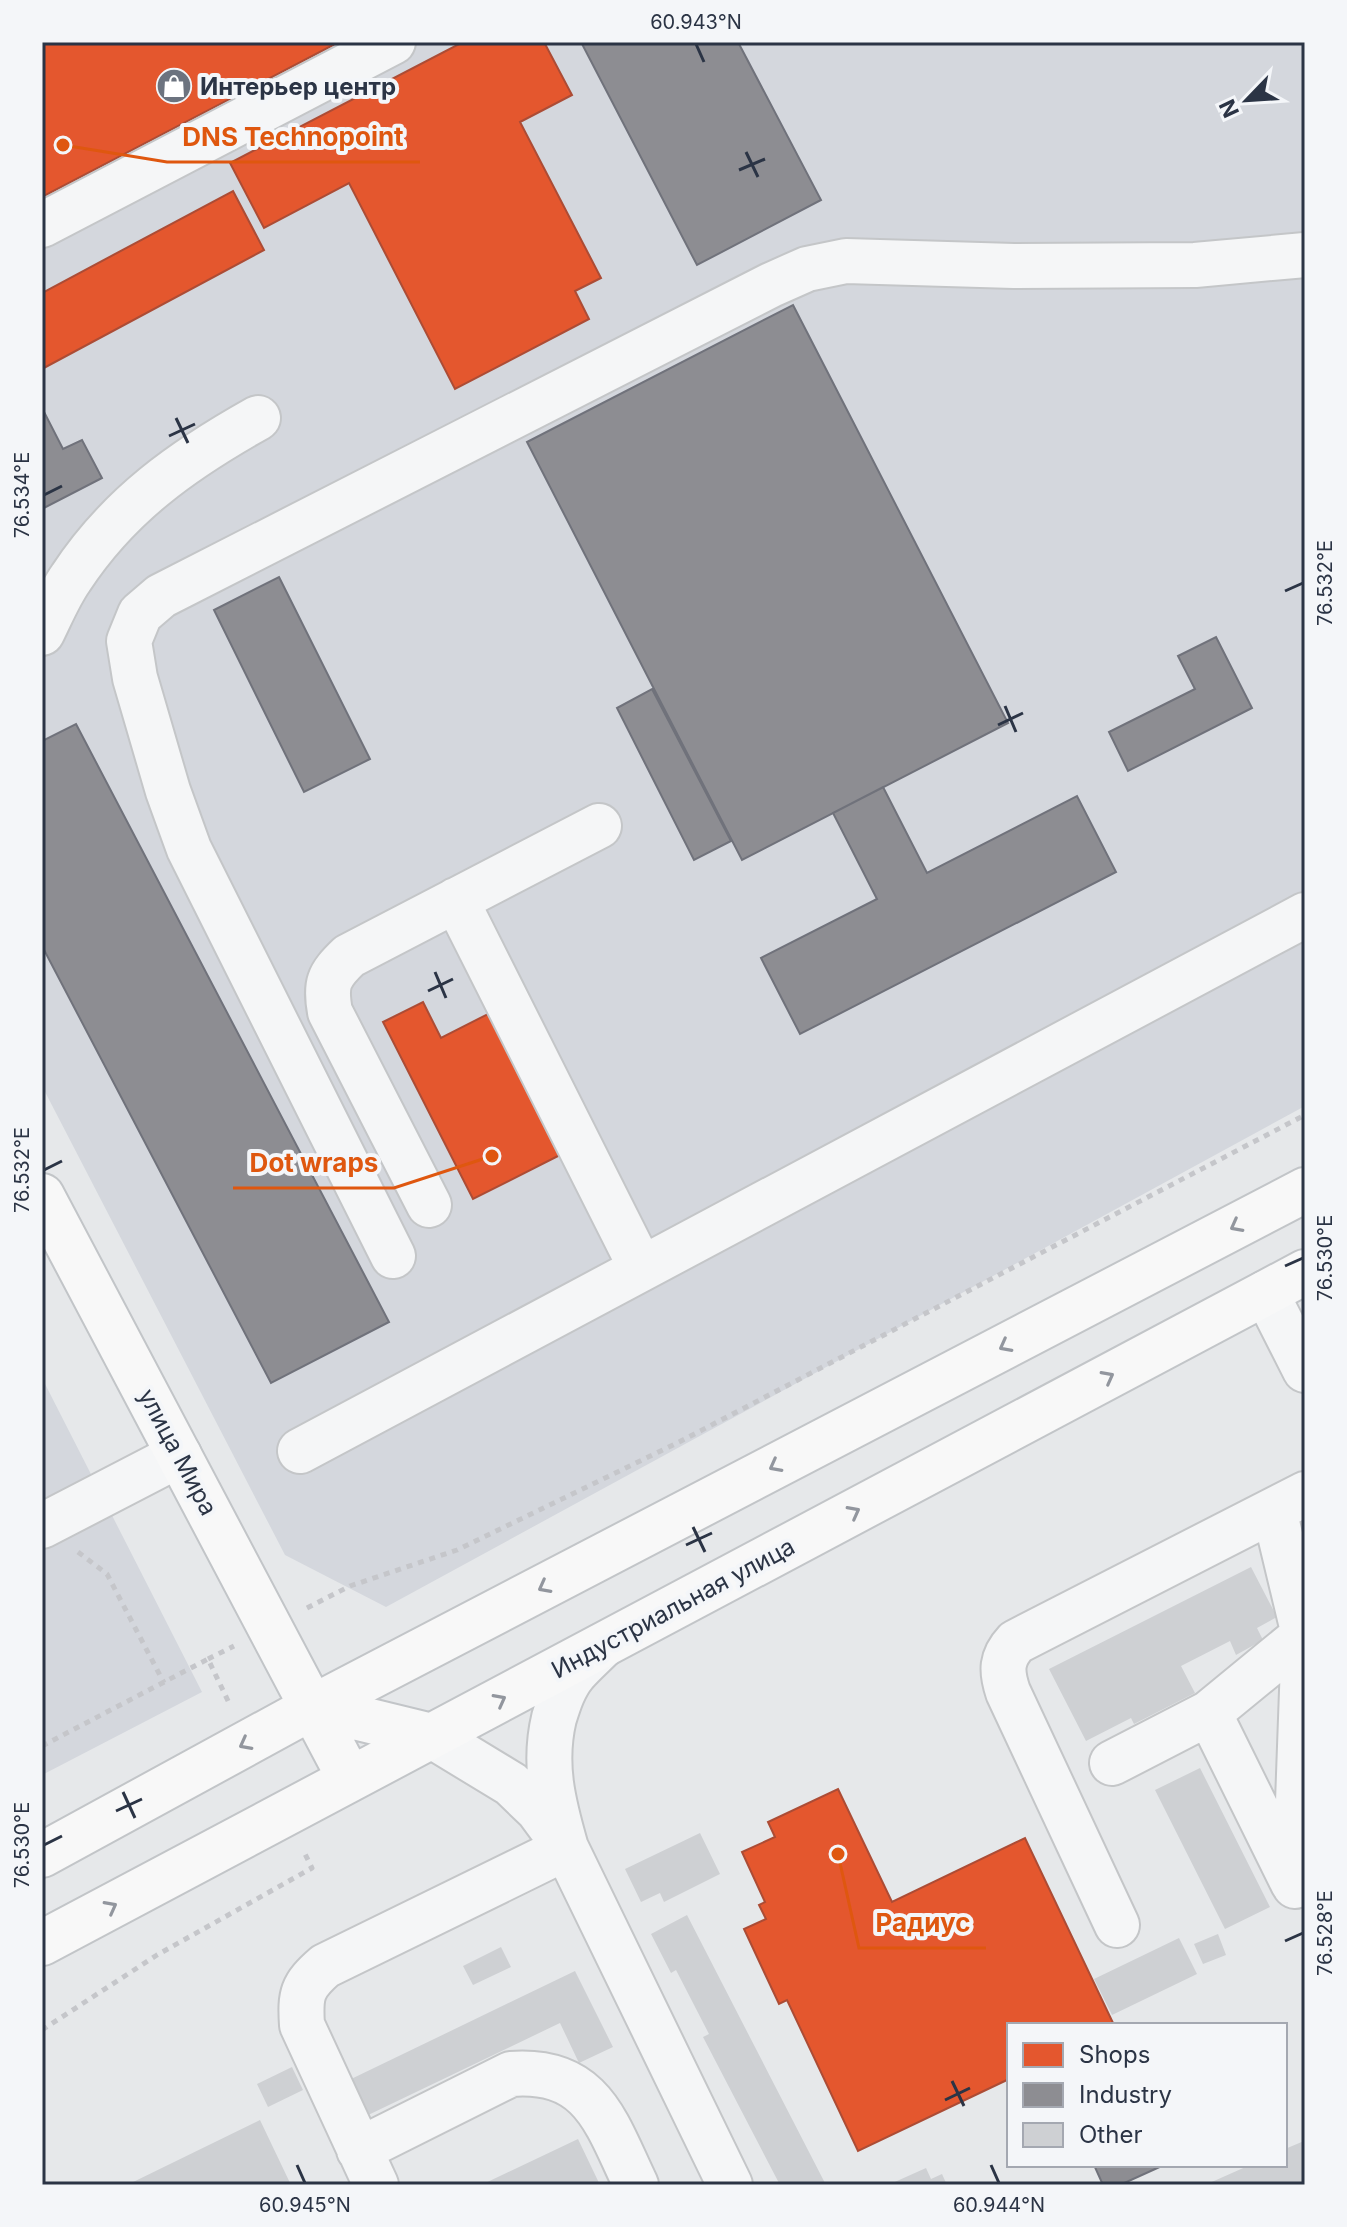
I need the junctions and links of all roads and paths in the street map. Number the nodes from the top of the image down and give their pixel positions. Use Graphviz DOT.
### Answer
graph roads {
  1 [pos="393,42"];
  2 [pos="42,225"];
  3 [pos="1305,255"];
  4 [pos="258,418"];
  5 [pos="42,633"];
  6 [pos="599,826"];
  7 [pos="456,900"];
  8 [pos="1305,915"];
  9 [pos="1305,1115"];
  10 [pos="1305,1190"];
  11 [pos="42,1196"];
  12 [pos="429,1205"];
  13 [pos="393,1256"];
  14 [pos="641,1268"];
  15 [pos="1305,1272"];
  16 [pos="1266,1293"];
  17 [pos="1305,1370"];
  18 [pos="300,1451"];
  19 [pos="179,1455"];
  20 [pos="1290,1502"];
  21 [pos="42,1526"];
  22 [pos="271,1627"];
  23 [pos="1304,1635"];
  24 [pos="604,1645"];
  25 [pos="208,1659"];
  26 [pos="313,1707"];
  27 [pos="1209,1713"];
  28 [pos="432,1736"];
  29 [pos="42,1746"];
  30 [pos="1112,1763"];
  31 [pos="350,1779"];
  32 [pos="566,1848"];
  33 [pos="42,1855"];
  34 [pos="1300,1897"];
  35 [pos="1117,1925"];
  36 [pos="42,1943"];
  37 [pos="367,2167"];
  38 [pos="636,2185"];
  39 [pos="730,2185"];
  1 -- 2 [label="street"];
  3 -- 13 [label="street"];
  4 -- 5 [label="street"];
  6 -- 7 [label="street"];
  7 -- 12 [label="street"];
  7 -- 14 [label="street"];
  8 -- 14 [label="street"];
  9 -- 22 [label="path"];
  10 -- 26 [label="main road, one-way"];
  11 -- 19 [label="main road, улица Мира"];
  14 -- 18 [label="street"];
  15 -- 16 [label="main road, Индустриальная улица"];
  16 -- 17 [label="street"];
  24 -- 16 [label="main road, Индустриальная улица, one-way"];
  19 -- 21 [label="street"];
  19 -- 22 [label="main road, улица Мира"];
  20 -- 23 [label="street"];
  20 -- 35 [label="street"];
  21 -- 29 [label="path"];
  22 -- 25 [label="path"];
  22 -- 26 [label="main road, улица Мира"];
  23 -- 27 [label="street"];
  23 -- 34 [label="street"];
  28 -- 24 [label="main road, Индустриальная улица, one-way"];
  24 -- 32 [label="street"];
  26 -- 28 [label="main road"];
  26 -- 31 [label="main road, улица Мира"];
  26 -- 33 [label="main road, one-way"];
  27 -- 30 [label="street"];
  27 -- 34 [label="street"];
  28 -- 31 [label="main road, Индустриальная улица"];
  28 -- 32 [label="street"];
  36 -- 31 [label="main road, Индустриальная улица, one-way"];
  32 -- 37 [label="street"];
  32 -- 39 [label="street"];
  37 -- 38 [label="street"];
}
